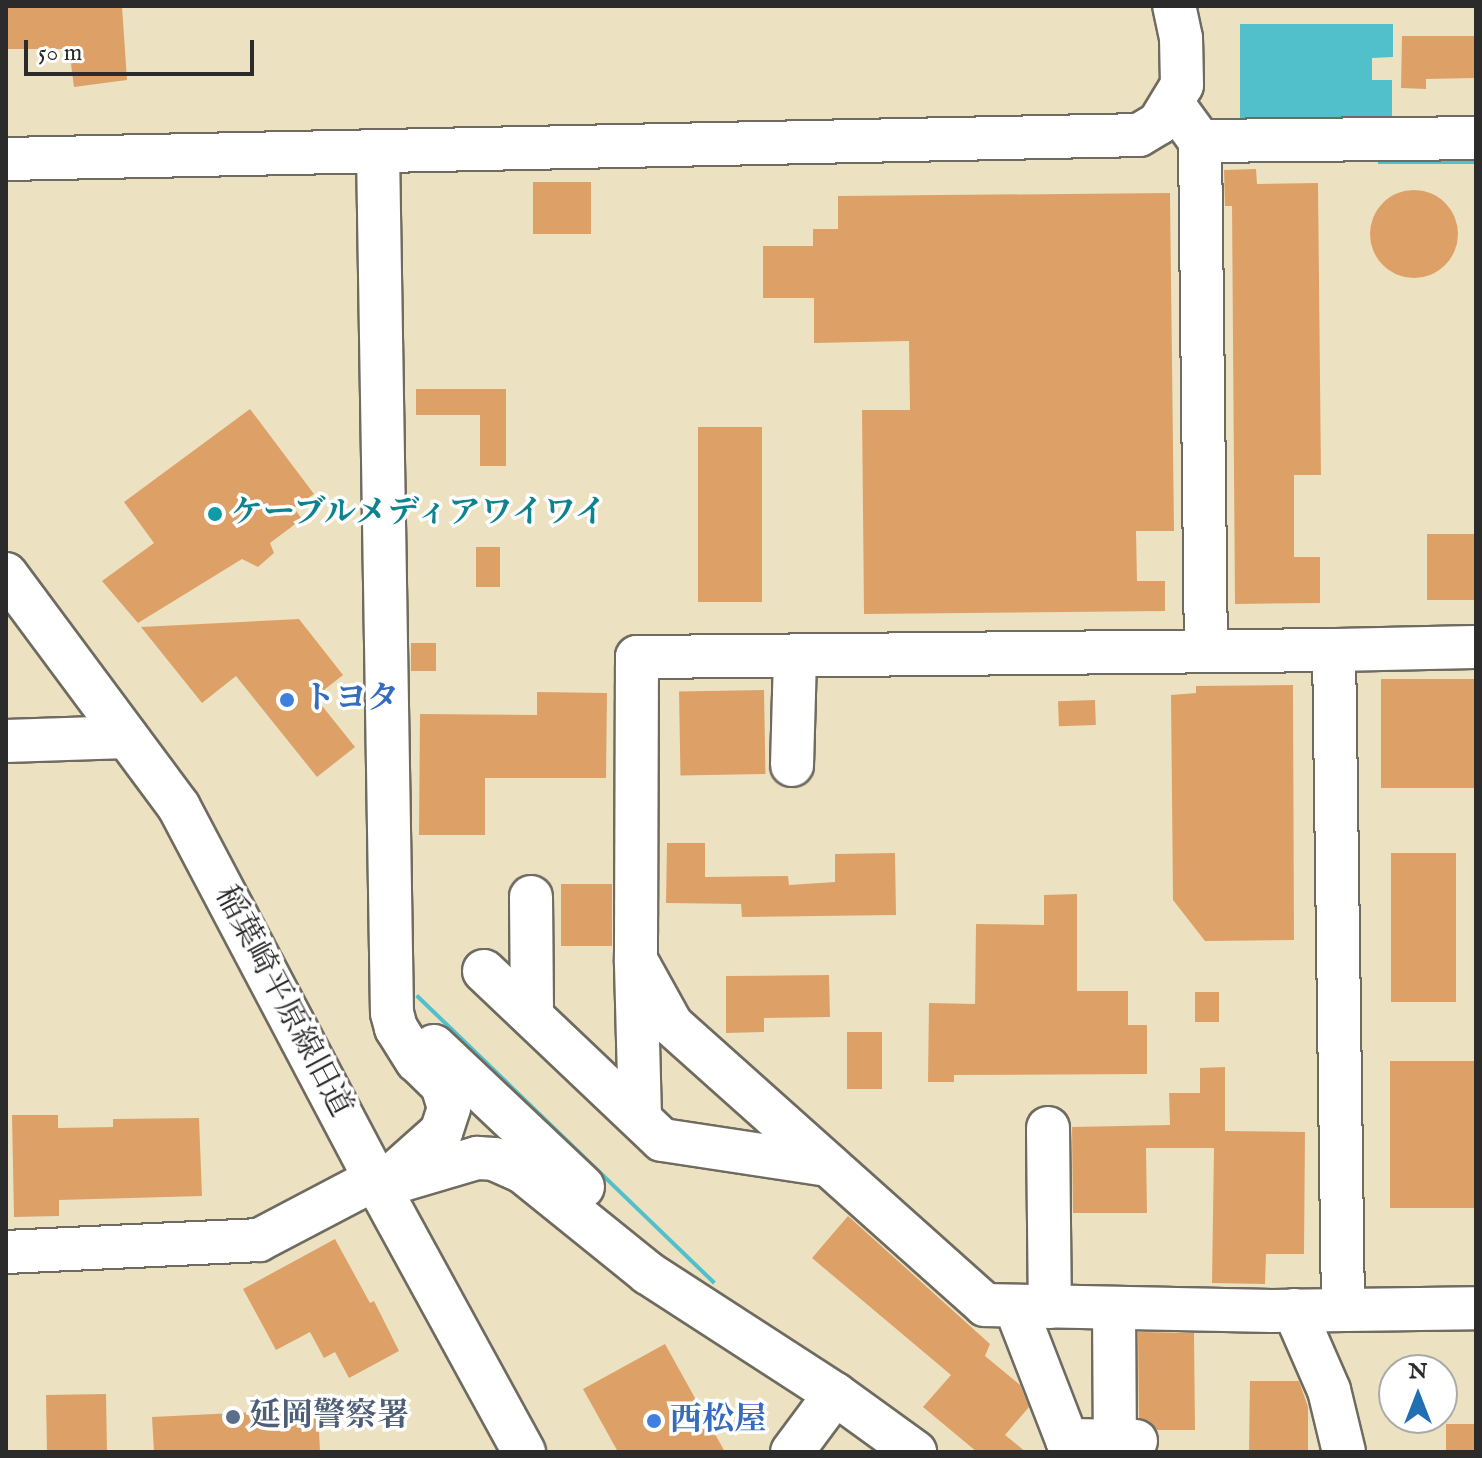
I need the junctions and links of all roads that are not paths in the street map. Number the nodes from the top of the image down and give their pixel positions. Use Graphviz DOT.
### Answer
graph roads {
  1 [pos="1174,6"];
  2 [pos="1173,104"];
  3 [pos="1476,138"];
  4 [pos="1200,141"];
  5 [pos="378,151"];
  6 [pos="6,159"];
  7 [pos="6,574"];
  8 [pos="1476,647"];
  9 [pos="1334,650"];
  10 [pos="1206,651"];
  11 [pos="795,656"];
  12 [pos="127,737"];
  13 [pos="6,741"];
  14 [pos="792,765"];
  15 [pos="531,897"];
  16 [pos="636,960"];
  17 [pos="484,971"];
  18 [pos="392,1001"];
  19 [pos="532,1015"];
  20 [pos="640,1116"];
  21 [pos="1048,1128"];
  22 [pos="441,1132"];
  23 [pos="530,1138"];
  24 [pos="828,1165"];
  25 [pos="377,1183"];
  26 [pos="6,1252"];
  27 [pos="1032,1306"];
  28 [pos="1114,1308"];
  29 [pos="1343,1308"];
  30 [pos="1476,1308"];
  31 [pos="706,1310"];
  32 [pos="1294,1310"];
  33 [pos="835,1394"];
  34 [pos="524,1452"];
  35 [pos="792,1452"];
  36 [pos="915,1452"];
  37 [pos="1344,1452"];
  1 -- 2 [label="street"];
  2 -- 4 [label="street"];
  2 -- 5 [label="street"];
  3 -- 4 [label="street"];
  4 -- 10 [label="street"];
  5 -- 6 [label="street"];
  5 -- 18 [label="street"];
  7 -- 12 [label="street, 稲葉崎平原線旧道"];
  8 -- 9 [label="street"];
  9 -- 10 [label="street"];
  9 -- 29 [label="street"];
  10 -- 11 [label="street"];
  11 -- 14 [label="street"];
  11 -- 16 [label="street"];
  12 -- 13 [label="street"];
  12 -- 25 [label="street, 稲葉崎平原線旧道"];
  15 -- 19 [label="street"];
  16 -- 20 [label="street"];
  16 -- 24 [label="street"];
  17 -- 19 [label="street"];
  18 -- 22 [label="street"];
  18 -- 23 [label="street"];
  19 -- 20 [label="street"];
  20 -- 24 [label="street"];
  21 -- 27 [label="street"];
  22 -- 23 [label="street"];
  22 -- 25 [label="street"];
  23 -- 31 [label="street"];
  24 -- 27 [label="street"];
  25 -- 26 [label="street"];
  25 -- 31 [label="street"];
  25 -- 34 [label="street, 稲葉崎平原線旧道"];
  27 -- 28 [label="street"];
  27 -- 28 [label="street"];
  28 -- 32 [label="street"];
  29 -- 30 [label="street"];
  29 -- 32 [label="street"];
  31 -- 33 [label="street"];
  32 -- 37 [label="street"];
  33 -- 35 [label="street"];
  33 -- 36 [label="street"];
}
